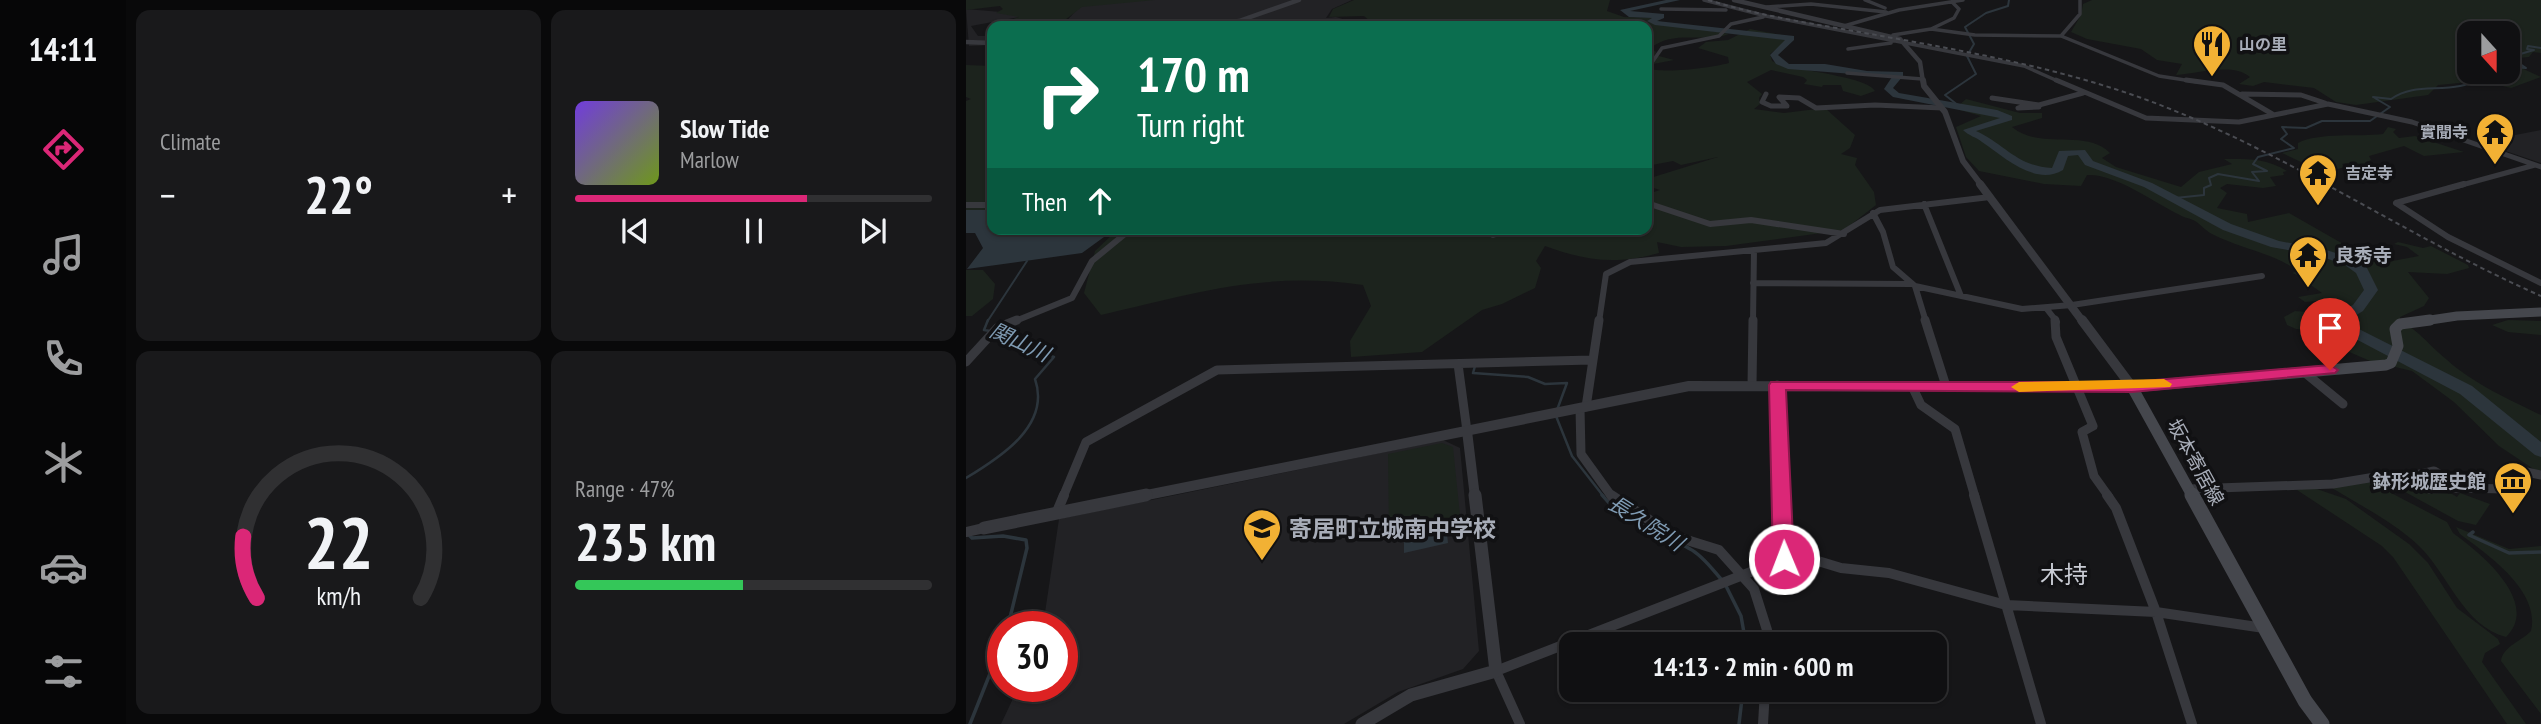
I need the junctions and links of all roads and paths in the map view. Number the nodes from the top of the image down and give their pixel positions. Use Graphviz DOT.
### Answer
graph roads {
  1 [pos="1299,0"];
  2 [pos="1704,0"];
  3 [pos="1734,0"];
  4 [pos="1865,0"];
  5 [pos="1964,0"];
  6 [pos="2080,0"];
  7 [pos="1953,3"];
  8 [pos="1767,7"];
  9 [pos="1661,9"];
  10 [pos="1740,11"];
  11 [pos="1890,12"];
  12 [pos="1766,16"];
  13 [pos="1238,21"];
  14 [pos="1844,26"];
  15 [pos="1931,29"];
  16 [pos="1893,35"];
  17 [pos="2061,36"];
  18 [pos="966,42"];
  19 [pos="1900,42"];
  20 [pos="987,43"];
  21 [pos="1848,49"];
  22 [pos="1653,61"];
  23 [pos="1847,73"];
  24 [pos="1922,79"];
  25 [pos="1760,87"];
  26 [pos="2083,93"];
  27 [pos="1766,94"];
  28 [pos="2241,94"];
  29 [pos="1779,97"];
  30 [pos="1992,98"];
  31 [pos="2029,104"];
  32 [pos="2328,104"];
  33 [pos="2039,105"];
  34 [pos="1942,108"];
  35 [pos="2274,115"];
  36 [pos="2539,165"];
  37 [pos="1990,197"];
  38 [pos="1924,204"];
  39 [pos="966,205"];
  40 [pos="987,205"];
  41 [pos="1652,205"];
  42 [pos="1873,213"];
  43 [pos="1843,234"];
  44 [pos="1122,235"];
  45 [pos="1754,250"];
  46 [pos="2262,276"];
  47 [pos="1753,284"];
  48 [pos="2541,284"];
  49 [pos="1914,285"];
  50 [pos="1961,296"];
  51 [pos="2072,305"];
  52 [pos="2046,308"];
  53 [pos="2541,312"];
  54 [pos="1591,359"];
  55 [pos="966,362"];
  56 [pos="1458,364"];
  57 [pos="2304,372"];
  58 [pos="1752,385"];
  59 [pos="1777,385"];
  60 [pos="1913,386"];
  61 [pos="1946,386"];
  62 [pos="2078,387"];
  63 [pos="2132,387"];
  64 [pos="2343,404"];
  65 [pos="1583,407"];
  66 [pos="1467,431"];
  67 [pos="2541,475"];
  68 [pos="2394,480"];
  69 [pos="2463,488"];
  70 [pos="2189,489"];
  71 [pos="1056,514"];
  72 [pos="984,528"];
  73 [pos="966,532"];
  74 [pos="1784,559"];
  75 [pos="1742,574"];
  76 [pos="2006,605"];
  77 [pos="2156,612"];
  78 [pos="2265,628"];
  79 [pos="1767,632"];
  80 [pos="1496,671"];
  81 [pos="1764,702"];
  82 [pos="1362,724"];
  83 [pos="1520,724"];
  84 [pos="1763,724"];
  85 [pos="2041,724"];
  86 [pos="2192,724"];
  87 [pos="2322,724"];
  1 -- 13 [label="street"];
  2 -- 10 [label="street"];
  3 -- 8 [label="street"];
  4 -- 11 [label="street"];
  5 -- 7 [label="street"];
  6 -- 17 [label="street"];
  7 -- 11 [label="street"];
  7 -- 15 [label="street"];
  8 -- 11 [label="street"];
  8 -- 14 [label="street"];
  9 -- 10 [label="street"];
  10 -- 12 [label="street"];
  11 -- 14 [label="street"];
  12 -- 19 [label="street"];
  12 -- 22 [label="street"];
  14 -- 16 [label="street"];
  15 -- 16 [label="street"];
  15 -- 17 [label="street"];
  16 -- 19 [label="street"];
  17 -- 28 [label="street"];
  18 -- 20 [label="street"];
  19 -- 21 [label="street"];
  19 -- 24 [label="street"];
  19 -- 26 [label="street"];
  23 -- 24 [label="street"];
  24 -- 34 [label="street"];
  25 -- 27 [label="street"];
  26 -- 33 [label="street"];
  26 -- 35 [label="street"];
  27 -- 29 [label="street"];
  27 -- 29 [label="street"];
  28 -- 32 [label="street"];
  28 -- 35 [label="street"];
  29 -- 34 [label="street"];
  30 -- 31 [label="street"];
  31 -- 33 [label="street"];
  31 -- 33 [label="street"];
  32 -- 35 [label="street"];
  32 -- 36 [label="street"];
  34 -- 37 [label="street"];
  36 -- 48 [label="street"];
  37 -- 38 [label="street"];
  37 -- 51 [label="street"];
  38 -- 42 [label="street"];
  38 -- 50 [label="street"];
  39 -- 40 [label="street"];
  41 -- 43 [label="street"];
  42 -- 43 [label="street"];
  42 -- 49 [label="street"];
  43 -- 45 [label="street"];
  44 -- 55 [label="street"];
  45 -- 47 [label="street"];
  45 -- 54 [label="street"];
  46 -- 51 [label="street"];
  47 -- 49 [label="street"];
  47 -- 58 [label="street"];
  49 -- 50 [label="street"];
  49 -- 61 [label="street"];
  50 -- 52 [label="street"];
  51 -- 52 [label="street"];
  51 -- 63 [label="street"];
  52 -- 62 [label="street"];
  53 -- 57 [label="main road"];
  54 -- 56 [label="street"];
  54 -- 65 [label="street"];
  56 -- 66 [label="street"];
  56 -- 71 [label="street"];
  57 -- 63 [label="main road"];
  57 -- 64 [label="street"];
  58 -- 59 [label="street"];
  58 -- 65 [label="street"];
  59 -- 60 [label="street"];
  59 -- 74 [label="street"];
  60 -- 61 [label="street"];
  60 -- 76 [label="street"];
  61 -- 62 [label="street"];
  62 -- 63 [label="street"];
  62 -- 77 [label="street"];
  63 -- 70 [label="main road, 坂本寄居線"];
  65 -- 66 [label="street"];
  65 -- 75 [label="street"];
  66 -- 71 [label="street"];
  66 -- 80 [label="street"];
  67 -- 69 [label="street"];
  68 -- 69 [label="street"];
  68 -- 69 [label="street"];
  68 -- 70 [label="street"];
  70 -- 78 [label="main road, 坂本寄居線"];
  71 -- 72 [label="street"];
  72 -- 73 [label="street"];
  74 -- 75 [label="street"];
  74 -- 76 [label="street"];
  75 -- 79 [label="street"];
  75 -- 80 [label="street"];
  76 -- 77 [label="street"];
  76 -- 85 [label="street"];
  77 -- 78 [label="street"];
  77 -- 86 [label="street"];
  78 -- 87 [label="main road, 坂本寄居線"];
  80 -- 82 [label="street"];
  80 -- 83 [label="street"];
  81 -- 84 [label="street"];
}
